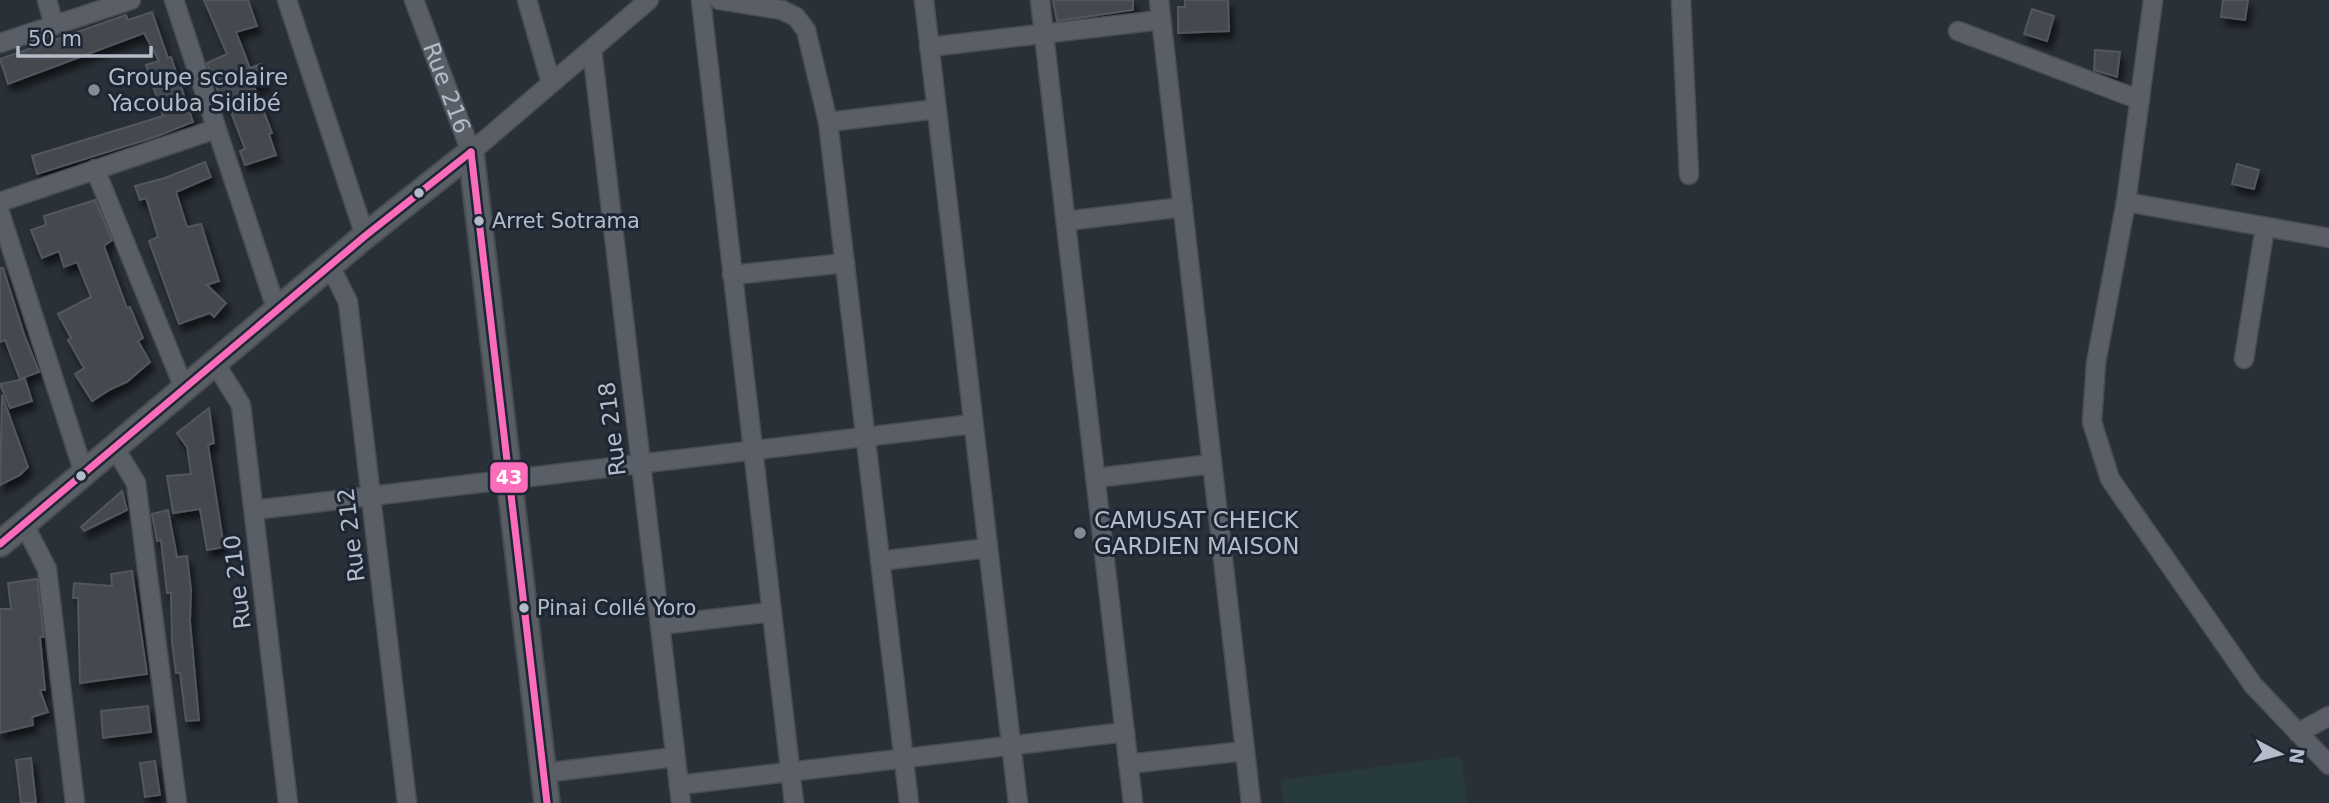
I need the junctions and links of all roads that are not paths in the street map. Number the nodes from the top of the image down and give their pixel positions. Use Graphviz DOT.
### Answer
graph roads {
  1 [pos="47,0"];
  2 [pos="131,0"];
  3 [pos="174,0"];
  4 [pos="287,0"];
  5 [pos="414,0"];
  6 [pos="527,0"];
  7 [pos="649,0"];
  8 [pos="701,0"];
  9 [pos="719,0"];
  10 [pos="924,0"];
  11 [pos="1040,0"];
  12 [pos="1159,0"];
  13 [pos="1681,0"];
  14 [pos="2153,0"];
  15 [pos="1161,20"];
  16 [pos="54,25"];
  17 [pos="1958,31"];
  18 [pos="1044,34"];
  19 [pos="0,43"];
  20 [pos="929,47"];
  21 [pos="592,49"];
  22 [pos="551,83"];
  23 [pos="2140,100"];
  24 [pos="937,109"];
  25 [pos="828,122"];
  26 [pos="216,129"];
  27 [pos="471,152"];
  28 [pos="95,169"];
  29 [pos="1689,175"];
  30 [pos="0,202"];
  31 [pos="2126,202"];
  32 [pos="1183,207"];
  33 [pos="0,213"];
  34 [pos="1066,221"];
  35 [pos="2265,226"];
  36 [pos="365,236"];
  37 [pos="2329,238"];
  38 [pos="845,263"];
  39 [pos="330,266"];
  40 [pos="732,275"];
  41 [pos="276,311"];
  42 [pos="2244,359"];
  43 [pos="215,363"];
  44 [pos="184,388"];
  45 [pos="974,424"];
  46 [pos="865,437"];
  47 [pos="114,447"];
  48 [pos="752,450"];
  49 [pos="641,464"];
  50 [pos="1212,464"];
  51 [pos="85,473"];
  52 [pos="1095,478"];
  53 [pos="509,480"];
  54 [pos="371,496"];
  55 [pos="254,510"];
  56 [pos="23,524"];
  57 [pos="0,544"];
  58 [pos="988,548"];
  59 [pos="880,561"];
  60 [pos="771,612"];
  61 [pos="660,625"];
  62 [pos="2329,716"];
  63 [pos="1125,732"];
  64 [pos="2298,733"];
  65 [pos="1011,745"];
  66 [pos="1245,751"];
  67 [pos="675,757"];
  68 [pos="903,758"];
  69 [pos="1128,764"];
  70 [pos="2329,765"];
  71 [pos="790,772"];
  72 [pos="543,773"];
  73 [pos="680,794"];
  74 [pos="75,803"];
  75 [pos="177,803"];
  76 [pos="288,803"];
  77 [pos="407,803"];
  78 [pos="547,803"];
  79 [pos="794,803"];
  80 [pos="909,803"];
  81 [pos="1018,803"];
  82 [pos="1133,803"];
  83 [pos="1251,803"];
  1 -- 16 [label="street"];
  2 -- 16 [label="street"];
  3 -- 26 [label="street"];
  4 -- 36 [label="street"];
  5 -- 27 [label="street, Rue 216"];
  6 -- 22 [label="street"];
  7 -- 21 [label="street"];
  8 -- 40 [label="street"];
  9 -- 25 [label="street"];
  10 -- 20 [label="street"];
  11 -- 18 [label="street"];
  12 -- 15 [label="street"];
  13 -- 29 [label="street"];
  14 -- 23 [label="street"];
  15 -- 18 [label="street"];
  15 -- 32 [label="street"];
  16 -- 19 [label="street"];
  17 -- 23 [label="street"];
  18 -- 20 [label="street"];
  18 -- 34 [label="street"];
  20 -- 24 [label="street"];
  21 -- 22 [label="street"];
  21 -- 49 [label="street, Rue 218"];
  22 -- 27 [label="street"];
  23 -- 31 [label="street"];
  24 -- 25 [label="street"];
  24 -- 45 [label="street"];
  25 -- 38 [label="street"];
  26 -- 28 [label="street"];
  26 -- 41 [label="street"];
  27 -- 36 [label="street"];
  27 -- 53 [label="street, Rue 216"];
  28 -- 30 [label="street"];
  28 -- 44 [label="street"];
  31 -- 35 [label="street"];
  31 -- 64 [label="street"];
  32 -- 34 [label="street"];
  32 -- 50 [label="street"];
  33 -- 51 [label="street"];
  34 -- 52 [label="street"];
  35 -- 37 [label="street"];
  35 -- 42 [label="street"];
  36 -- 39 [label="street"];
  38 -- 40 [label="street"];
  38 -- 46 [label="street"];
  39 -- 41 [label="street"];
  39 -- 54 [label="street, Rue 212"];
  40 -- 48 [label="street"];
  41 -- 43 [label="street"];
  43 -- 44 [label="street"];
  43 -- 55 [label="street, Rue 210"];
  44 -- 47 [label="street"];
  45 -- 46 [label="street"];
  45 -- 58 [label="street"];
  46 -- 48 [label="street"];
  46 -- 59 [label="street"];
  47 -- 51 [label="street"];
  47 -- 75 [label="street"];
  48 -- 49 [label="street"];
  48 -- 60 [label="street"];
  49 -- 53 [label="street"];
  49 -- 61 [label="street, Rue 218"];
  50 -- 52 [label="street"];
  50 -- 66 [label="street"];
  51 -- 56 [label="street"];
  52 -- 63 [label="street"];
  53 -- 54 [label="street"];
  53 -- 72 [label="street, Rue 216"];
  54 -- 55 [label="street"];
  54 -- 77 [label="street, Rue 212"];
  55 -- 76 [label="street, Rue 210"];
  56 -- 57 [label="street"];
  56 -- 74 [label="street"];
  58 -- 59 [label="street"];
  58 -- 65 [label="street"];
  59 -- 68 [label="street"];
  60 -- 61 [label="street"];
  60 -- 71 [label="street"];
  61 -- 67 [label="street, Rue 218"];
  62 -- 64 [label="street"];
  63 -- 65 [label="street"];
  63 -- 69 [label="street"];
  64 -- 70 [label="street"];
  65 -- 68 [label="street"];
  65 -- 81 [label="street"];
  66 -- 69 [label="street"];
  66 -- 83 [label="street"];
  67 -- 72 [label="street"];
  67 -- 73 [label="street, Rue 218"];
  68 -- 71 [label="street"];
  68 -- 80 [label="street"];
  69 -- 82 [label="street"];
  71 -- 73 [label="street"];
  71 -- 79 [label="street"];
  72 -- 78 [label="street, Rue 216"];
}
